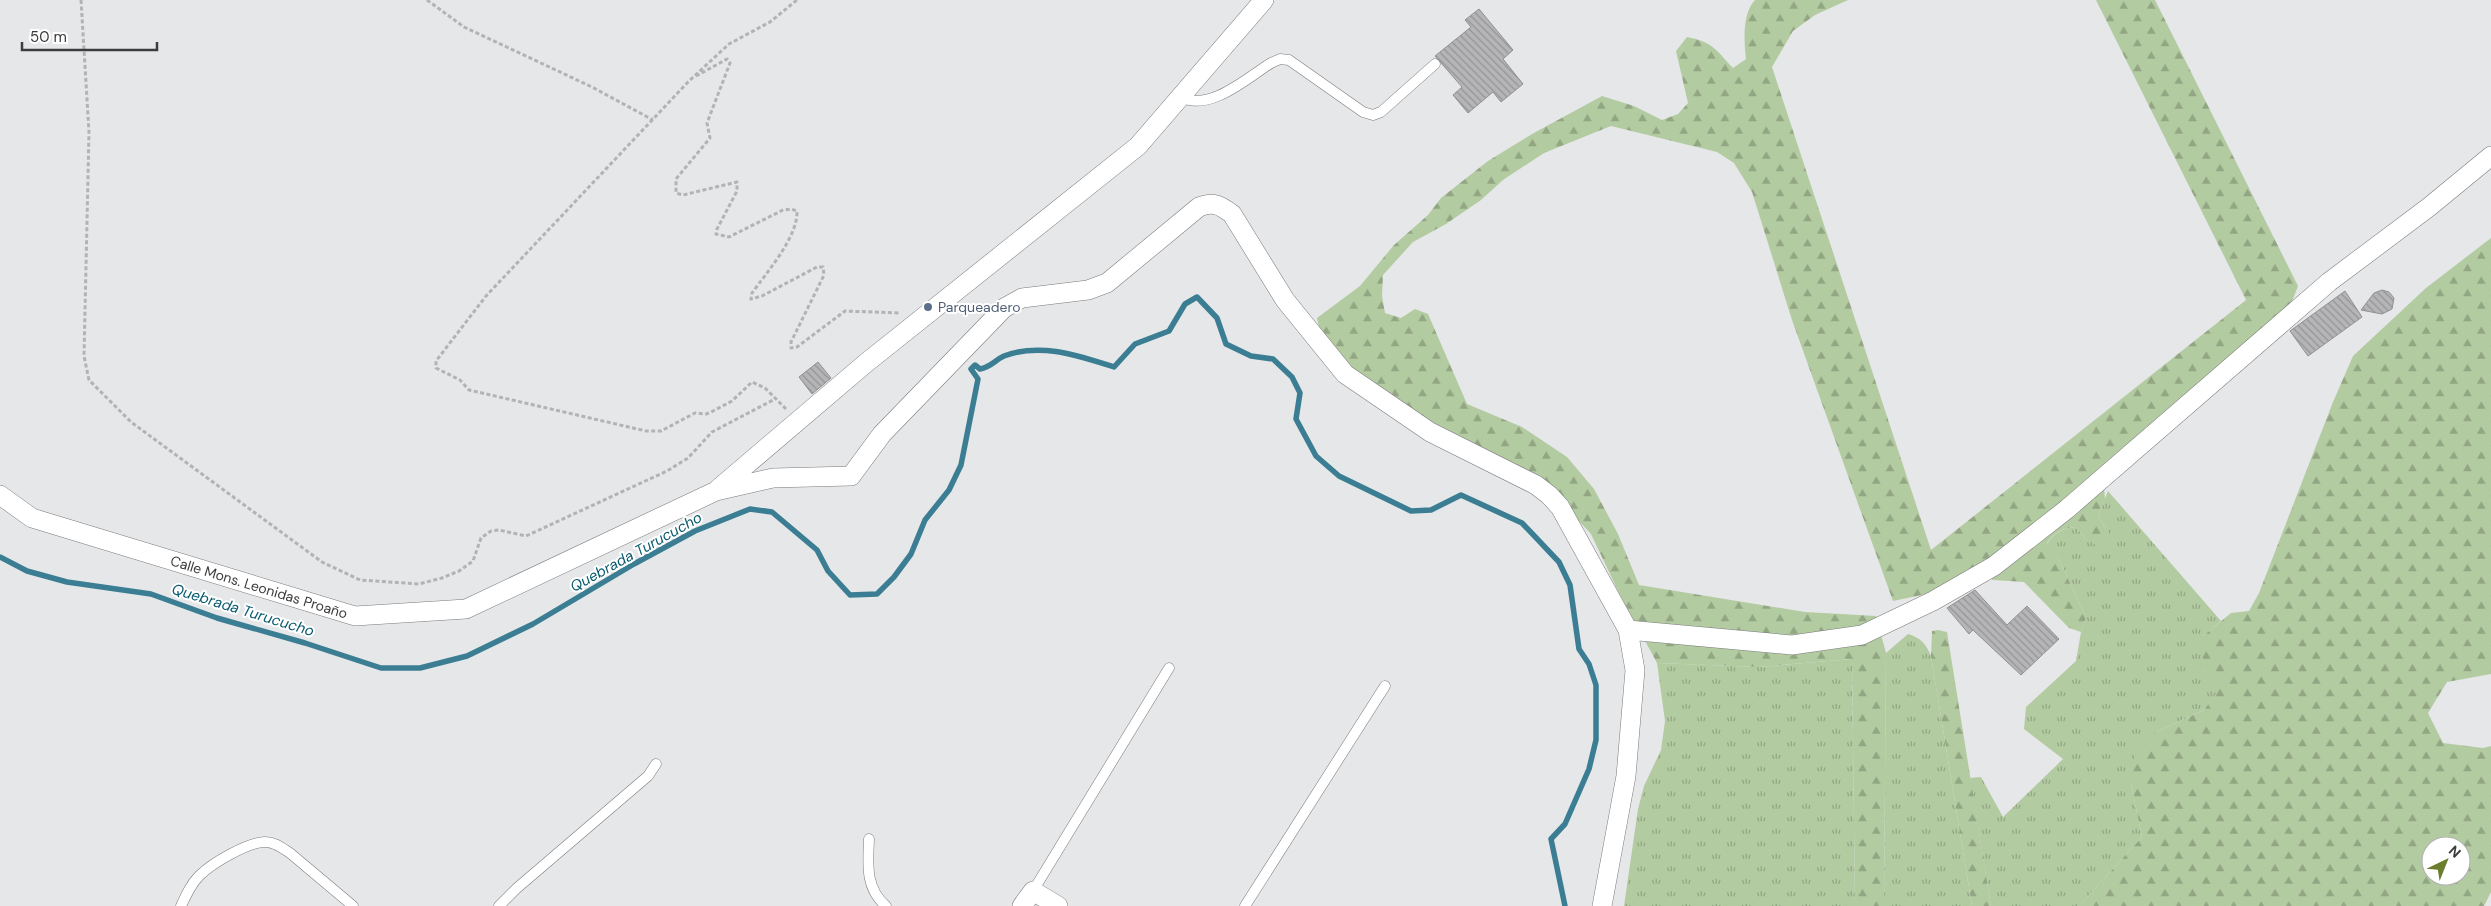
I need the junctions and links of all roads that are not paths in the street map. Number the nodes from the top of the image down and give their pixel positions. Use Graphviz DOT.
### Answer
graph roads {
  1 [pos="1264,0"];
  2 [pos="1435,64"];
  3 [pos="1182,97"];
  4 [pos="2491,156"];
  5 [pos="716,491"];
  6 [pos="0,495"];
  7 [pos="1628,630"];
  8 [pos="1169,668"];
  9 [pos="1385,686"];
  10 [pos="656,764"];
  11 [pos="869,839"];
  12 [pos="1027,899"];
  13 [pos="181,906"];
  14 [pos="353,906"];
  15 [pos="499,906"];
  16 [pos="886,906"];
  17 [pos="1058,906"];
  18 [pos="1245,906"];
  19 [pos="1602,906"];
  1 -- 3 [label="street"];
  2 -- 3 [label="lane"];
  3 -- 5 [label="street"];
  4 -- 7 [label="street"];
  5 -- 6 [label="street, Calle Mons. Leonidas Proaño"];
  5 -- 7 [label="street"];
  7 -- 19 [label="street"];
  8 -- 12 [label="lane"];
  9 -- 18 [label="lane"];
  10 -- 15 [label="lane"];
  11 -- 16 [label="lane"];
  12 -- 17 [label="street"];
  13 -- 14 [label="lane"];
}
